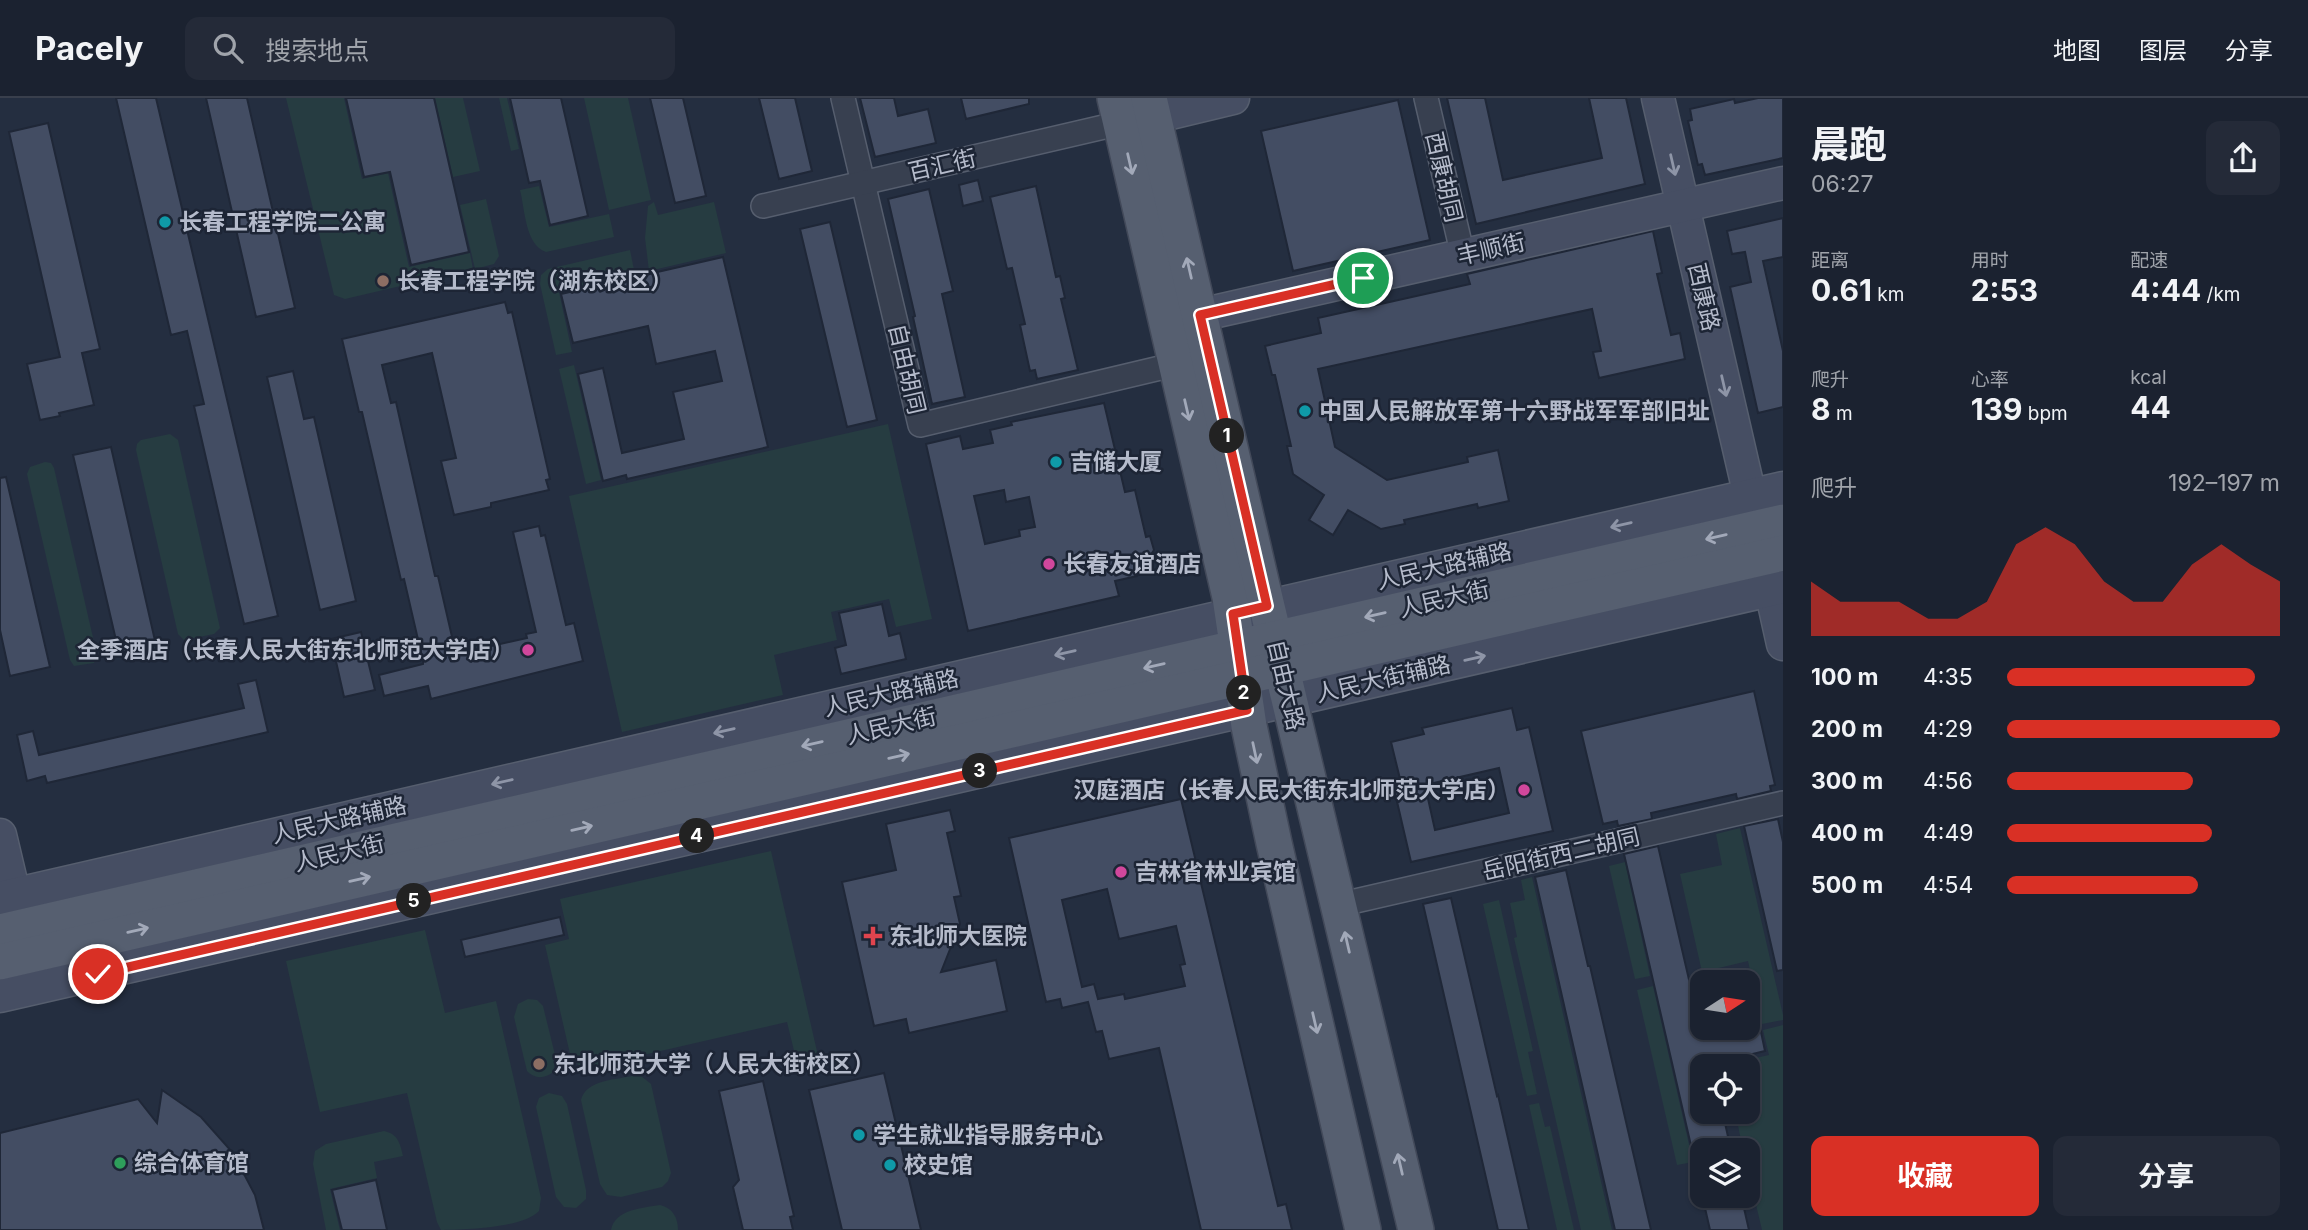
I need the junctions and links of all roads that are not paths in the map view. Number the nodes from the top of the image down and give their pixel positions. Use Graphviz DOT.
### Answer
graph roads {
  1 [pos="843,98"];
  2 [pos="1233,98"];
  3 [pos="1426,98"];
  4 [pos="1658,98"];
  5 [pos="1135,109"];
  6 [pos="863,183"];
  7 [pos="1783,183"];
  8 [pos="763,206"];
  9 [pos="1683,206"];
  10 [pos="1462,256"];
  11 [pos="1200,315"];
  12 [pos="1177,364"];
  13 [pos="1783,488"];
  14 [pos="1750,496"];
  15 [pos="1783,522"];
  16 [pos="1783,553"];
  17 [pos="1777,588"];
  18 [pos="1783,644"];
  19 [pos="1278,653"];
  20 [pos="1240,662"];
  21 [pos="1783,803"];
  22 [pos="0,835"];
  23 [pos="7,896"];
  24 [pos="1338,905"];
  25 [pos="0,932"];
  26 [pos="0,962"];
  27 [pos="0,996"];
  28 [pos="1363,1230"];
  29 [pos="1416,1230"];
  1 -- 6 [label="street, 自由胡同"];
  2 -- 5 [label="main road, 百汇街"];
  3 -- 10 [label="street, 西康胡同"];
  4 -- 9 [label="main road, 西康路, one-way"];
  5 -- 6 [label="street, 百汇街"];
  11 -- 5 [label="main road, 自由大路, one-way"];
  5 -- 12 [label="main road, 自由大路, one-way"];
  6 -- 8 [label="street, 百汇街"];
  6 -- 12 [label="street, 自由胡同"];
  7 -- 9 [label="main road, 丰顺街"];
  9 -- 10 [label="main road, 丰顺街"];
  9 -- 14 [label="main road, 西康路, one-way"];
  10 -- 11 [label="main road, 丰顺街"];
  11 -- 19 [label="main road, 自由大路"];
  12 -- 20 [label="main road, 自由大路, one-way"];
  13 -- 14 [label="main road, 人民大路辅路"];
  14 -- 19 [label="main road, 人民大路辅路, one-way"];
  15 -- 19 [label="main road, 人民大街, one-way"];
  16 -- 19 [label="main road, 人民大街"];
  17 -- 18 [label="main road"];
  19 -- 17 [label="main road, 人民大街辅路, one-way"];
  19 -- 20 [label="main road, 人民大街"];
  19 -- 20 [label="main road, 人民大街辅路"];
  19 -- 24 [label="main road, 自由大路"];
  20 -- 23 [label="main road, 人民大路辅路, one-way"];
  20 -- 25 [label="main road, 人民大街, one-way"];
  26 -- 20 [label="main road, 人民大街, one-way"];
  20 -- 27 [label="main road, 人民大街辅路"];
  20 -- 28 [label="main road, 自由大路, one-way"];
  21 -- 24 [label="street, 岳阳街西二胡同"];
  22 -- 23 [label="main road"];
  29 -- 24 [label="main road, 自由大路, one-way"];
}
